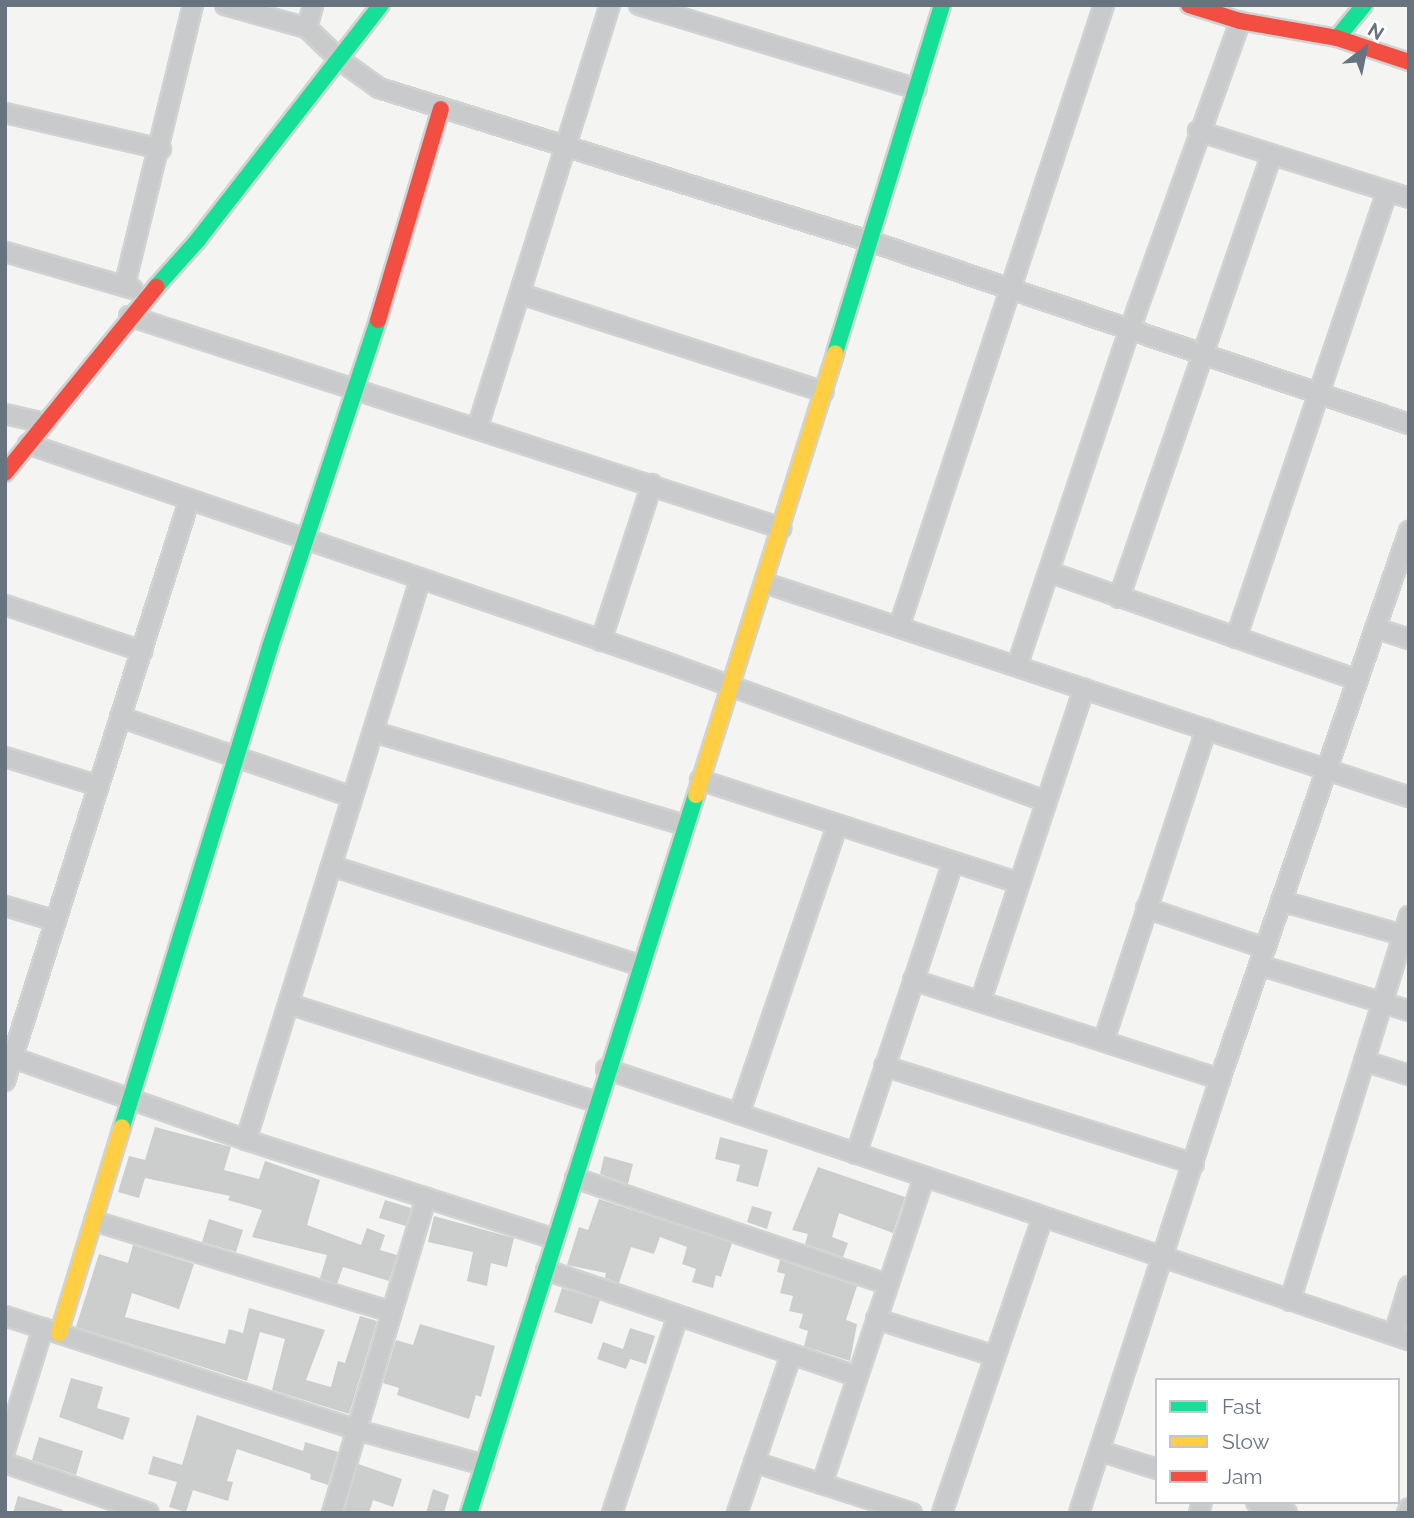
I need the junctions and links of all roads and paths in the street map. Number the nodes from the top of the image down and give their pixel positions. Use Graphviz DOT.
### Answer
graph roads {
  1 [pos="193,5"];
  2 [pos="225,5"];
  3 [pos="313,5"];
  4 [pos="381,5"];
  5 [pos="610,5"];
  6 [pos="639,5"];
  7 [pos="942,5"];
  8 [pos="1104,5"];
  9 [pos="1189,5"];
  10 [pos="1364,5"];
  11 [pos="1240,21"];
  12 [pos="307,28"];
  13 [pos="1337,38"];
  14 [pos="340,60"];
  15 [pos="1409,62"];
  16 [pos="917,89"];
  17 [pos="441,108"];
  18 [pos="5,113"];
  19 [pos="1198,131"];
  20 [pos="563,145"];
  21 [pos="161,149"];
  22 [pos="1271,156"];
  23 [pos="1387,192"];
  24 [pos="1409,198"];
  25 [pos="872,242"];
  26 [pos="5,252"];
  27 [pos="125,284"];
  28 [pos="1012,288"];
  29 [pos="521,293"];
  30 [pos="148,296"];
  31 [pos="129,316"];
  32 [pos="1130,329"];
  33 [pos="1201,354"];
  34 [pos="355,391"];
  35 [pos="824,392"];
  36 [pos="1319,394"];
  37 [pos="5,414"];
  38 [pos="43,423"];
  39 [pos="1409,424"];
  40 [pos="477,429"];
  41 [pos="28,444"];
  42 [pos="5,472"];
  43 [pos="652,484"];
  44 [pos="189,501"];
  45 [pos="781,528"];
  46 [pos="1409,531"];
  47 [pos="306,540"];
  48 [pos="1049,572"];
  49 [pos="420,580"];
  50 [pos="765,583"];
  51 [pos="1119,598"];
  52 [pos="5,605"];
  53 [pos="899,627"];
  54 [pos="1376,628"];
  55 [pos="1236,638"];
  56 [pos="1409,639"];
  57 [pos="601,641"];
  58 [pos="142,651"];
  59 [pos="1017,666"];
  60 [pos="1358,680"];
  61 [pos="732,687"];
  62 [pos="1084,689"];
  63 [pos="120,717"];
  64 [pos="1206,729"];
  65 [pos="374,732"];
  66 [pos="5,757"];
  67 [pos="239,757"];
  68 [pos="1325,769"];
  69 [pos="700,780"];
  70 [pos="99,786"];
  71 [pos="352,797"];
  72 [pos="1409,797"];
  73 [pos="1045,801"];
  74 [pos="684,825"];
  75 [pos="837,826"];
  76 [pos="953,863"];
  77 [pos="332,866"];
  78 [pos="1018,883"];
  79 [pos="1281,901"];
  80 [pos="5,906"];
  81 [pos="1146,908"];
  82 [pos="1409,916"];
  83 [pos="56,921"];
  84 [pos="1403,935"];
  85 [pos="1262,956"];
  86 [pos="639,965"];
  87 [pos="913,980"];
  88 [pos="981,1000"];
  89 [pos="1382,1002"];
  90 [pos="289,1004"];
  91 [pos="1409,1011"];
  92 [pos="1104,1040"];
  93 [pos="9,1056"];
  94 [pos="1364,1061"];
  95 [pos="884,1066"];
  96 [pos="606,1069"];
  97 [pos="1409,1074"];
  98 [pos="1220,1079"];
  99 [pos="5,1080"];
  100 [pos="131,1100"];
  101 [pos="596,1102"];
  102 [pos="739,1114"];
  103 [pos="246,1140"];
  104 [pos="856,1154"];
  105 [pos="1194,1164"];
  106 [pos="924,1177"];
  107 [pos="575,1178"];
  108 [pos="426,1198"];
  109 [pos="1043,1217"];
  110 [pos="94,1221"];
  111 [pos="555,1238"];
  112 [pos="1161,1257"];
  113 [pos="547,1270"];
  114 [pos="887,1284"];
  115 [pos="1409,1286"];
  116 [pos="1290,1301"];
  117 [pos="391,1312"];
  118 [pos="678,1315"];
  119 [pos="5,1316"];
  120 [pos="876,1319"];
  121 [pos="51,1331"];
  122 [pos="1401,1338"];
  123 [pos="791,1355"];
  124 [pos="995,1356"];
  125 [pos="856,1376"];
  126 [pos="357,1430"];
  127 [pos="5,1450"];
  128 [pos="1100,1451"];
  129 [pos="754,1462"];
  130 [pos="5,1463"];
  131 [pos="484,1465"];
  132 [pos="1155,1468"];
  133 [pos="822,1484"];
  134 [pos="1262,1504"];
  135 [pos="149,1513"];
  136 [pos="331,1513"];
  137 [pos="469,1513"];
  138 [pos="612,1513"];
  139 [pos="737,1513"];
  140 [pos="912,1513"];
  141 [pos="942,1513"];
  142 [pos="1079,1513"];
  143 [pos="1287,1513"];
  1 -- 21 [label="street"];
  2 -- 12 [label="street"];
  3 -- 12 [label="street"];
  4 -- 14 [label="street"];
  5 -- 20 [label="street"];
  6 -- 16 [label="street"];
  7 -- 16 [label="street"];
  8 -- 28 [label="street"];
  9 -- 11 [label="street"];
  10 -- 13 [label="street"];
  11 -- 13 [label="street"];
  11 -- 19 [label="street"];
  12 -- 14 [label="street"];
  13 -- 15 [label="street"];
  14 -- 17 [label="street"];
  14 -- 30 [label="street"];
  16 -- 25 [label="street"];
  17 -- 20 [label="street"];
  17 -- 34 [label="street"];
  18 -- 21 [label="street"];
  19 -- 22 [label="street"];
  19 -- 32 [label="street"];
  20 -- 25 [label="street"];
  20 -- 29 [label="street"];
  21 -- 27 [label="street"];
  22 -- 23 [label="street"];
  22 -- 33 [label="street"];
  23 -- 24 [label="street"];
  23 -- 36 [label="street"];
  25 -- 28 [label="street"];
  25 -- 35 [label="street"];
  26 -- 27 [label="street"];
  27 -- 30 [label="street"];
  28 -- 32 [label="street"];
  28 -- 53 [label="street"];
  29 -- 35 [label="street"];
  29 -- 40 [label="street"];
  30 -- 31 [label="street"];
  31 -- 34 [label="street"];
  31 -- 38 [label="street"];
  32 -- 33 [label="street"];
  32 -- 48 [label="street"];
  33 -- 36 [label="street"];
  33 -- 51 [label="street"];
  34 -- 40 [label="street"];
  34 -- 47 [label="street"];
  35 -- 45 [label="street"];
  36 -- 39 [label="street"];
  36 -- 55 [label="street"];
  37 -- 38 [label="street"];
  38 -- 41 [label="street"];
  40 -- 43 [label="street"];
  41 -- 42 [label="street"];
  41 -- 44 [label="street"];
  43 -- 45 [label="street"];
  43 -- 57 [label="street"];
  44 -- 47 [label="street"];
  44 -- 58 [label="street"];
  45 -- 50 [label="street"];
  46 -- 54 [label="street"];
  47 -- 49 [label="street"];
  47 -- 67 [label="street"];
  48 -- 51 [label="street"];
  48 -- 59 [label="street"];
  49 -- 57 [label="street"];
  49 -- 65 [label="street"];
  50 -- 53 [label="street"];
  50 -- 61 [label="street"];
  51 -- 55 [label="street"];
  52 -- 58 [label="street"];
  53 -- 59 [label="street"];
  54 -- 56 [label="street"];
  54 -- 60 [label="street"];
  55 -- 60 [label="street"];
  57 -- 61 [label="street"];
  58 -- 63 [label="street"];
  59 -- 62 [label="street"];
  60 -- 68 [label="street"];
  61 -- 69 [label="street"];
  61 -- 73 [label="street"];
  62 -- 64 [label="street"];
  62 -- 73 [label="street"];
  63 -- 67 [label="street"];
  63 -- 70 [label="street"];
  64 -- 68 [label="street"];
  64 -- 81 [label="street"];
  65 -- 71 [label="street"];
  65 -- 74 [label="street"];
  66 -- 70 [label="street"];
  67 -- 71 [label="street"];
  67 -- 100 [label="street"];
  68 -- 72 [label="street"];
  68 -- 79 [label="street"];
  69 -- 74 [label="street"];
  69 -- 75 [label="street"];
  70 -- 83 [label="street"];
  71 -- 77 [label="street"];
  73 -- 78 [label="street"];
  74 -- 86 [label="street"];
  75 -- 76 [label="street"];
  75 -- 102 [label="street"];
  76 -- 78 [label="street"];
  76 -- 87 [label="street"];
  77 -- 86 [label="street"];
  77 -- 90 [label="street"];
  78 -- 88 [label="street"];
  79 -- 84 [label="street"];
  79 -- 85 [label="street"];
  80 -- 83 [label="street"];
  81 -- 85 [label="street"];
  81 -- 92 [label="street"];
  82 -- 84 [label="street"];
  83 -- 93 [label="street"];
  84 -- 89 [label="street"];
  85 -- 89 [label="street"];
  85 -- 98 [label="street"];
  86 -- 96 [label="street"];
  87 -- 88 [label="street"];
  87 -- 95 [label="street"];
  88 -- 92 [label="street"];
  89 -- 91 [label="street"];
  89 -- 94 [label="street"];
  90 -- 101 [label="street"];
  90 -- 103 [label="street"];
  92 -- 98 [label="street"];
  93 -- 99 [label="street"];
  93 -- 100 [label="street"];
  94 -- 97 [label="street"];
  94 -- 116 [label="street"];
  95 -- 104 [label="street"];
  95 -- 105 [label="street"];
  96 -- 101 [label="street"];
  96 -- 102 [label="street"];
  98 -- 105 [label="street"];
  100 -- 103 [label="street"];
  100 -- 110 [label="street"];
  101 -- 107 [label="street"];
  102 -- 104 [label="street"];
  103 -- 108 [label="street"];
  104 -- 106 [label="street"];
  105 -- 112 [label="street"];
  106 -- 109 [label="street"];
  106 -- 114 [label="street"];
  107 -- 111 [label="street"];
  107 -- 114 [label="street"];
  108 -- 111 [label="street"];
  108 -- 117 [label="street"];
  109 -- 112 [label="street"];
  109 -- 124 [label="street"];
  110 -- 117 [label="street"];
  110 -- 121 [label="street"];
  111 -- 113 [label="street"];
  112 -- 116 [label="street"];
  112 -- 128 [label="street"];
  113 -- 118 [label="street"];
  113 -- 131 [label="street"];
  114 -- 120 [label="street"];
  115 -- 122 [label="street"];
  116 -- 122 [label="street"];
  117 -- 126 [label="street"];
  118 -- 123 [label="street"];
  118 -- 138 [label="street"];
  119 -- 121 [label="street"];
  120 -- 124 [label="street"];
  120 -- 125 [label="street"];
  121 -- 126 [label="street"];
  121 -- 127 [label="street"];
  123 -- 125 [label="street"];
  123 -- 129 [label="street"];
  124 -- 141 [label="street"];
  125 -- 133 [label="street"];
  126 -- 131 [label="street"];
  126 -- 136 [label="street"];
  128 -- 132 [label="street"];
  128 -- 142 [label="street"];
  129 -- 133 [label="street"];
  129 -- 139 [label="street"];
  130 -- 135 [label="street"];
  131 -- 137 [label="street"];
  133 -- 140 [label="street"];
  134 -- 143 [label="street"];
}
